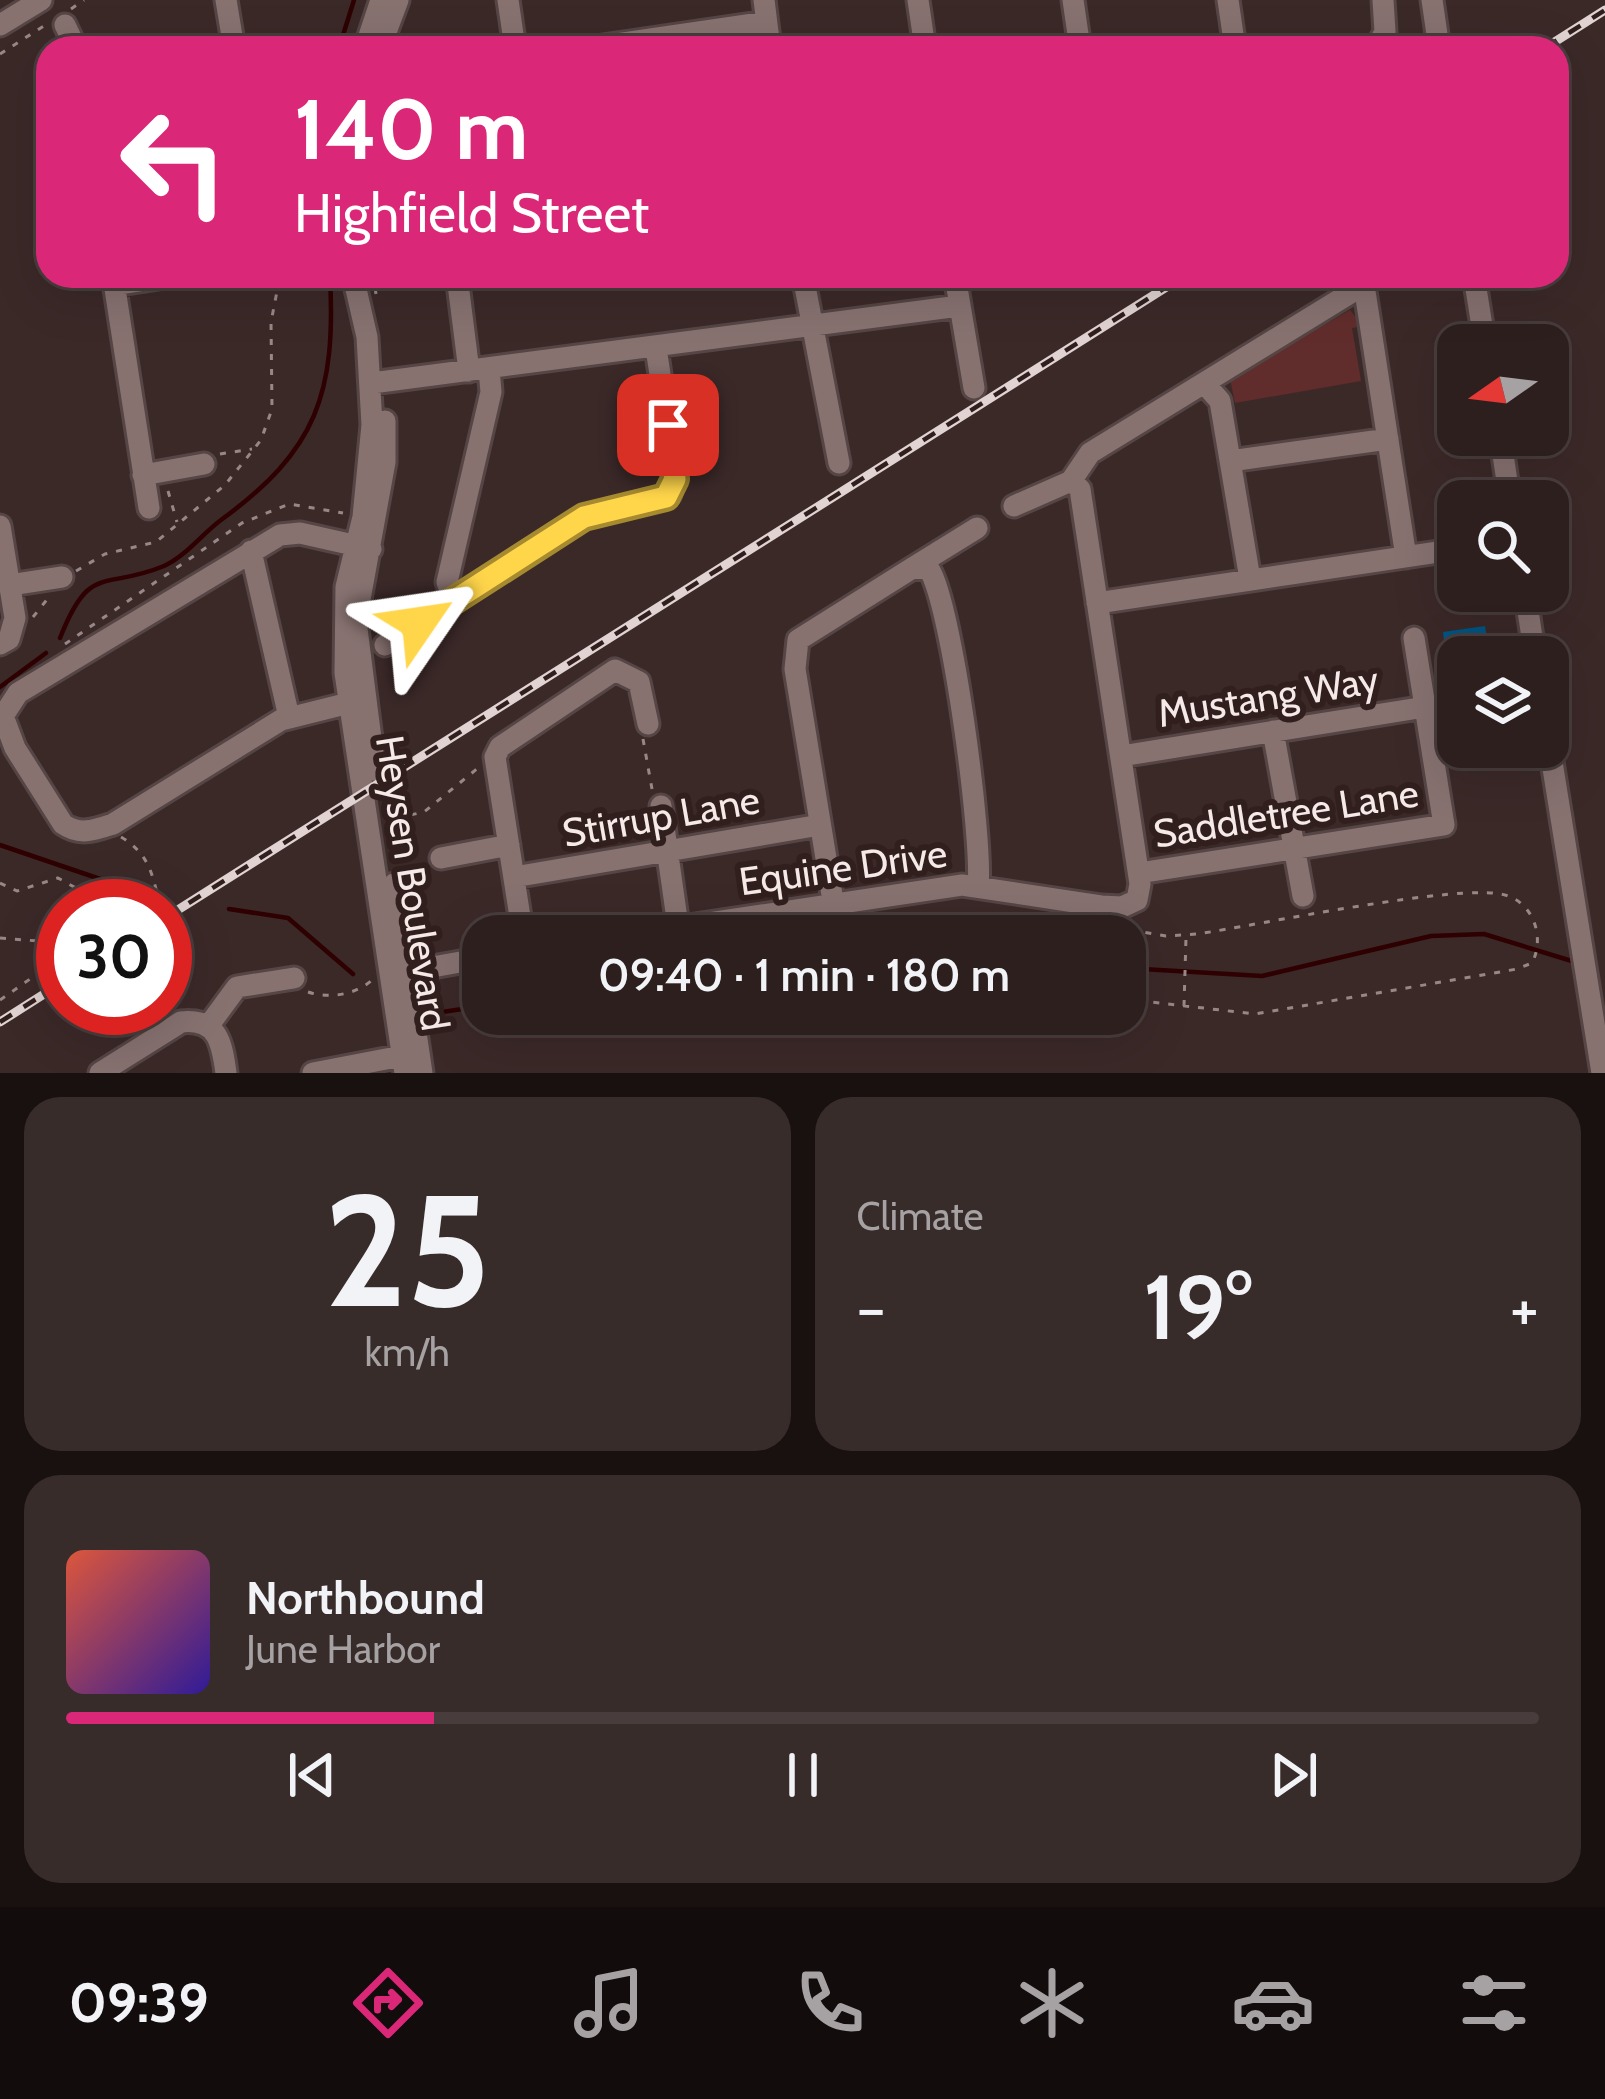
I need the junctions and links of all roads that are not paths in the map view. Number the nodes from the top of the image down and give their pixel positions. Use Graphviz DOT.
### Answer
graph roads {
  1 [pos="40,0"];
  2 [pos="226,0"];
  3 [pos="381,0"];
  4 [pos="398,0"];
  5 [pos="508,0"];
  6 [pos="918,0"];
  7 [pos="1073,0"];
  8 [pos="1228,0"];
  9 [pos="1383,0"];
  10 [pos="1432,0"];
  11 [pos="765,11"];
  12 [pos="65,25"];
  13 [pos="0,26"];
  14 [pos="70,36"];
  15 [pos="232,36"];
  16 [pos="369,36"];
  17 [pos="384,36"];
  18 [pos="513,36"];
  19 [pos="646,36"];
  20 [pos="923,36"];
  21 [pos="1078,36"];
  22 [pos="1233,36"];
  23 [pos="1381,36"];
  24 [pos="1437,36"];
  25 [pos="115,288"];
  26 [pos="356,288"];
  27 [pos="366,288"];
  28 [pos="460,288"];
  29 [pos="805,288"];
  30 [pos="957,288"];
  31 [pos="1358,288"];
  32 [pos="1372,288"];
  33 [pos="1476,288"];
  34 [pos="959,306"];
  35 [pos="1482,324"];
  36 [pos="810,325"];
  37 [pos="656,348"];
  38 [pos="479,370"];
  39 [pos="378,383"];
  40 [pos="1205,384"];
  41 [pos="974,388"];
  42 [pos="1388,439"];
  43 [pos="1230,461"];
  44 [pos="839,463"];
  45 [pos="204,464"];
  46 [pos="154,473"];
  47 [pos="1071,481"];
  48 [pos="1014,506"];
  49 [pos="149,508"];
  50 [pos="0,526"];
  51 [pos="977,528"];
  52 [pos="364,548"];
  53 [pos="251,551"];
  54 [pos="1437,552"];
  55 [pos="1406,556"];
  56 [pos="914,567"];
  57 [pos="1250,579"];
  58 [pos="64,581"];
  59 [pos="10,586"];
  60 [pos="454,601"];
  61 [pos="1097,603"];
  62 [pos="1414,638"];
  63 [pos="0,644"];
  64 [pos="385,644"];
  65 [pos="350,703"];
  66 [pos="1426,706"];
  67 [pos="289,717"];
  68 [pos="648,724"];
  69 [pos="1274,731"];
  70 [pos="1121,756"];
  71 [pos="1553,768"];
  72 [pos="661,806"];
  73 [pos="820,825"];
  74 [pos="509,845"];
  75 [pos="1293,848"];
  76 [pos="668,852"];
  77 [pos="441,858"];
  78 [pos="1139,873"];
  79 [pos="514,878"];
  80 [pos="978,886"];
  81 [pos="1303,896"];
  82 [pos="832,901"];
  83 [pos="520,915"];
  84 [pos="677,915"];
  85 [pos="746,915"];
  86 [pos="462,962"];
  87 [pos="393,975"];
  88 [pos="297,985"];
  89 [pos="209,1025"];
  90 [pos="412,1064"];
  91 [pos="100,1073"];
  92 [pos="226,1073"];
  93 [pos="313,1073"];
  94 [pos="1602,1073"];
  1 -- 13 [label="street"];
  2 -- 15 [label="street"];
  3 -- 16 [label="street"];
  4 -- 17 [label="street"];
  5 -- 18 [label="street"];
  6 -- 20 [label="street"];
  7 -- 21 [label="street"];
  8 -- 22 [label="street"];
  9 -- 23 [label="street"];
  10 -- 24 [label="street"];
  11 -- 19 [label="street"];
  12 -- 14 [label="street"];
  25 -- 46 [label="street"];
  26 -- 39 [label="street, Heysen Boulevard"];
  27 -- 39 [label="street, Heysen Boulevard"];
  28 -- 38 [label="street"];
  29 -- 36 [label="street"];
  30 -- 34 [label="street"];
  31 -- 40 [label="street"];
  32 -- 42 [label="street"];
  33 -- 35 [label="street"];
  34 -- 36 [label="street"];
  34 -- 41 [label="street"];
  36 -- 37 [label="street"];
  36 -- 44 [label="street"];
  37 -- 38 [label="street"];
  37 -- 60 [label="street"];
  38 -- 39 [label="street"];
  38 -- 60 [label="street"];
  39 -- 52 [label="street, Heysen Boulevard"];
  40 -- 43 [label="street"];
  40 -- 47 [label="street"];
  42 -- 43 [label="street"];
  42 -- 55 [label="street"];
  43 -- 57 [label="street"];
  45 -- 46 [label="street"];
  46 -- 49 [label="street"];
  47 -- 48 [label="street"];
  47 -- 61 [label="street"];
  50 -- 59 [label="street"];
  51 -- 56 [label="street"];
  52 -- 53 [label="street"];
  52 -- 65 [label="street, Heysen Boulevard"];
  52 -- 87 [label="street, Heysen Boulevard"];
  53 -- 67 [label="street"];
  53 -- 67 [label="street"];
  54 -- 55 [label="street"];
  55 -- 57 [label="street"];
  56 -- 73 [label="street"];
  56 -- 80 [label="street"];
  57 -- 61 [label="street"];
  58 -- 59 [label="street"];
  59 -- 63 [label="street"];
  60 -- 64 [label="street"];
  61 -- 70 [label="street"];
  62 -- 66 [label="street"];
  65 -- 67 [label="street"];
  65 -- 87 [label="street, Heysen Boulevard"];
  66 -- 69 [label="street, Mustang Way"];
  66 -- 75 [label="street, Saddletree Lane"];
  68 -- 74 [label="street"];
  69 -- 70 [label="street, Mustang Way"];
  69 -- 75 [label="street"];
  70 -- 78 [label="street"];
  71 -- 94 [label="street"];
  72 -- 76 [label="street"];
  73 -- 76 [label="street, Stirrup Lane"];
  73 -- 82 [label="street"];
  74 -- 77 [label="street"];
  74 -- 79 [label="street"];
  75 -- 78 [label="street, Saddletree Lane"];
  75 -- 81 [label="street"];
  76 -- 79 [label="street, Stirrup Lane"];
  76 -- 84 [label="street"];
  78 -- 80 [label="street, Equine Drive"];
  79 -- 83 [label="street"];
  80 -- 82 [label="street, Equine Drive"];
  82 -- 85 [label="street, Equine Drive"];
  86 -- 87 [label="street"];
  87 -- 90 [label="street, Heysen Boulevard"];
  88 -- 89 [label="street"];
  89 -- 91 [label="street"];
  89 -- 92 [label="street"];
  90 -- 93 [label="street"];
}
